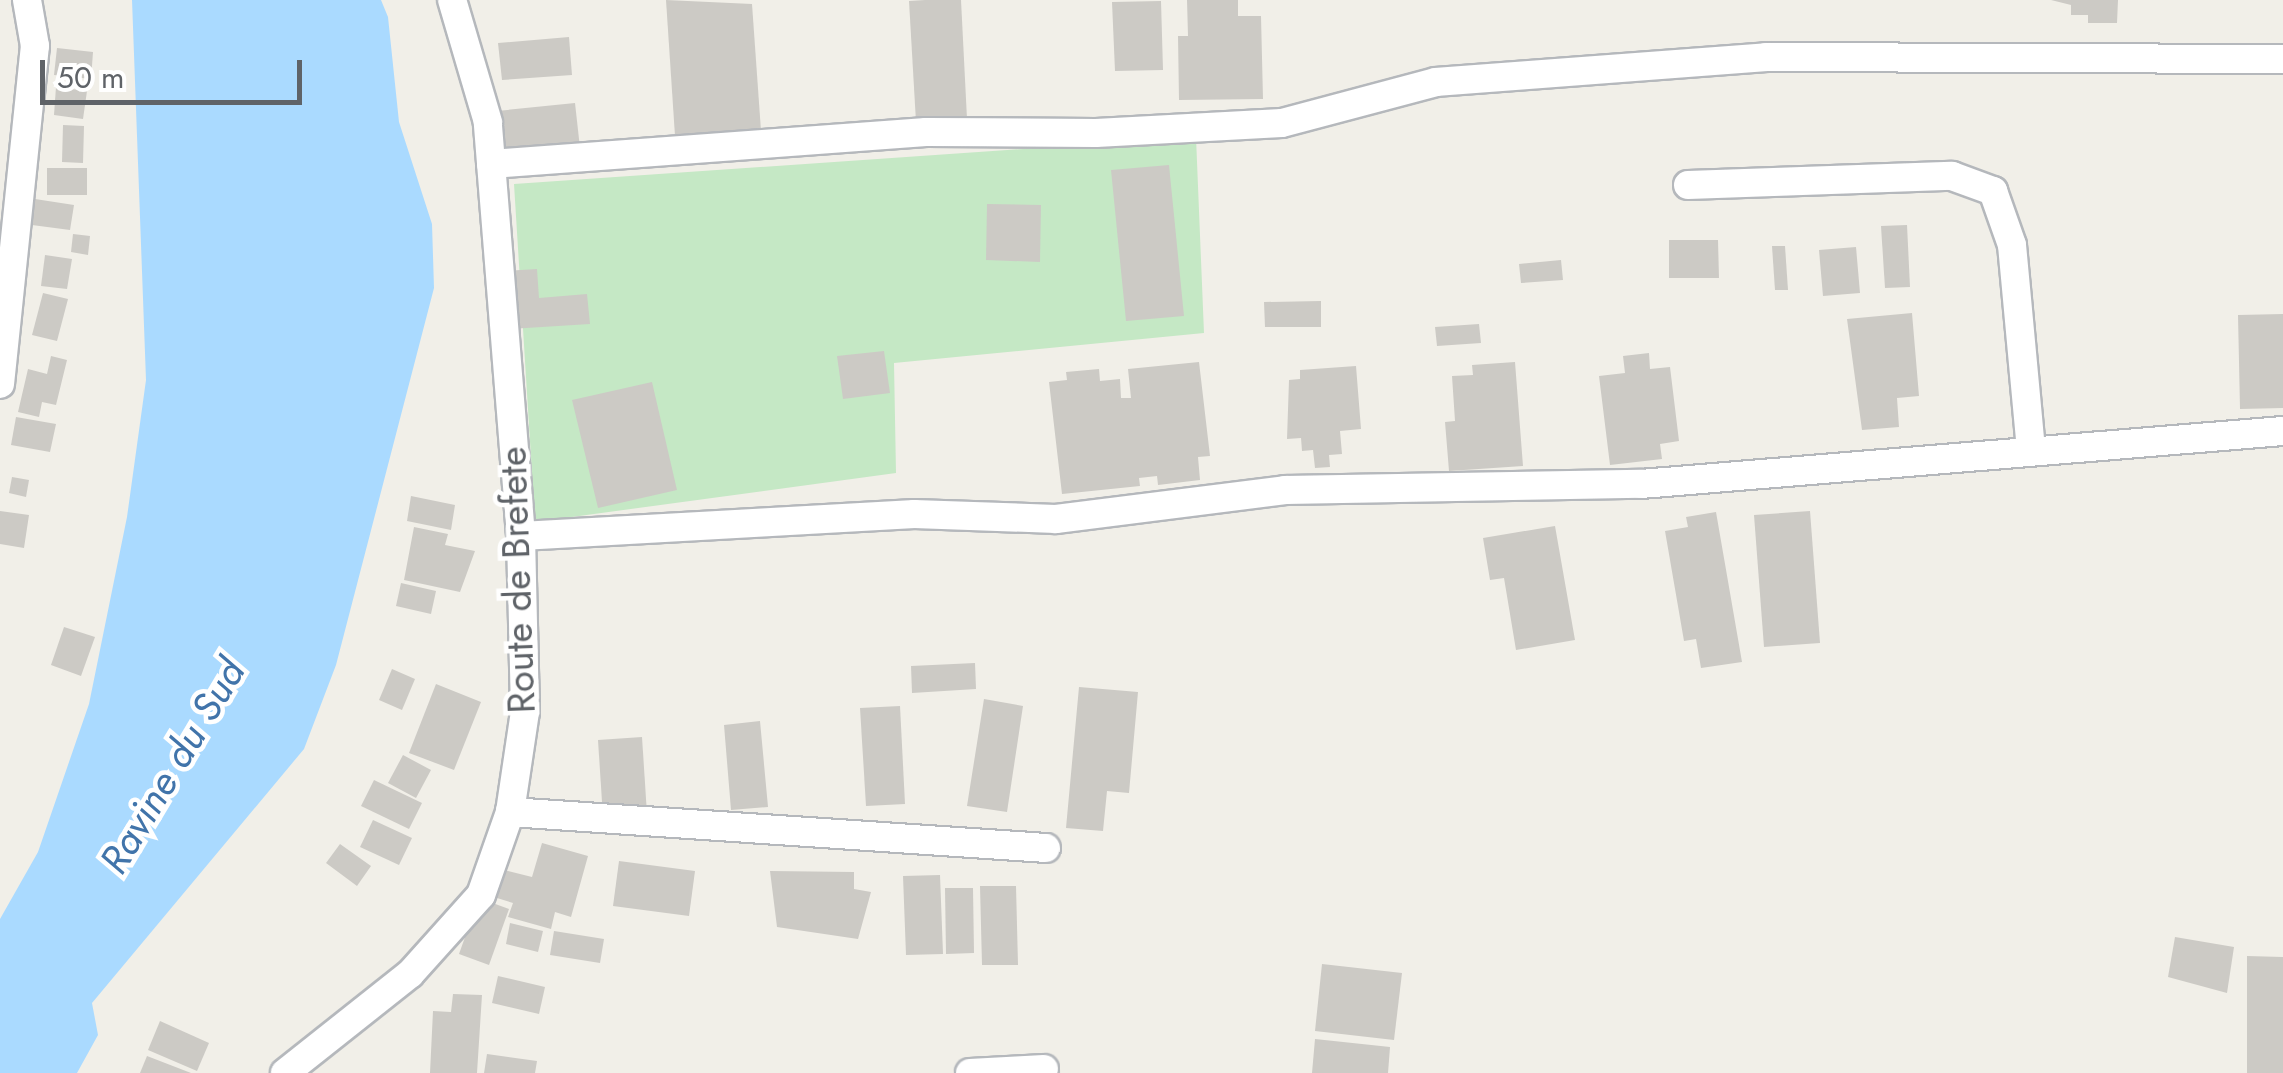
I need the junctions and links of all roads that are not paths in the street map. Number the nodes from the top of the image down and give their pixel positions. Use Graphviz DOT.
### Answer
graph roads {
  1 [pos="27,0"];
  2 [pos="452,0"];
  3 [pos="2283,59"];
  4 [pos="491,164"];
  5 [pos="1688,185"];
  6 [pos="0,384"];
  7 [pos="2283,430"];
  8 [pos="2031,449"];
  9 [pos="521,536"];
  10 [pos="510,812"];
  11 [pos="1046,848"];
  12 [pos="1044,1068"];
  13 [pos="284,1073"];
  14 [pos="970,1073"];
  1 -- 6 [label="street"];
  2 -- 4 [label="street, Route de Brefete"];
  3 -- 4 [label="street"];
  4 -- 9 [label="street, Route de Brefete"];
  5 -- 8 [label="street"];
  7 -- 8 [label="street"];
  8 -- 9 [label="street"];
  9 -- 10 [label="street, Route de Brefete"];
  10 -- 11 [label="street"];
  10 -- 13 [label="street, Route de Brefete"];
  12 -- 14 [label="street"];
}
